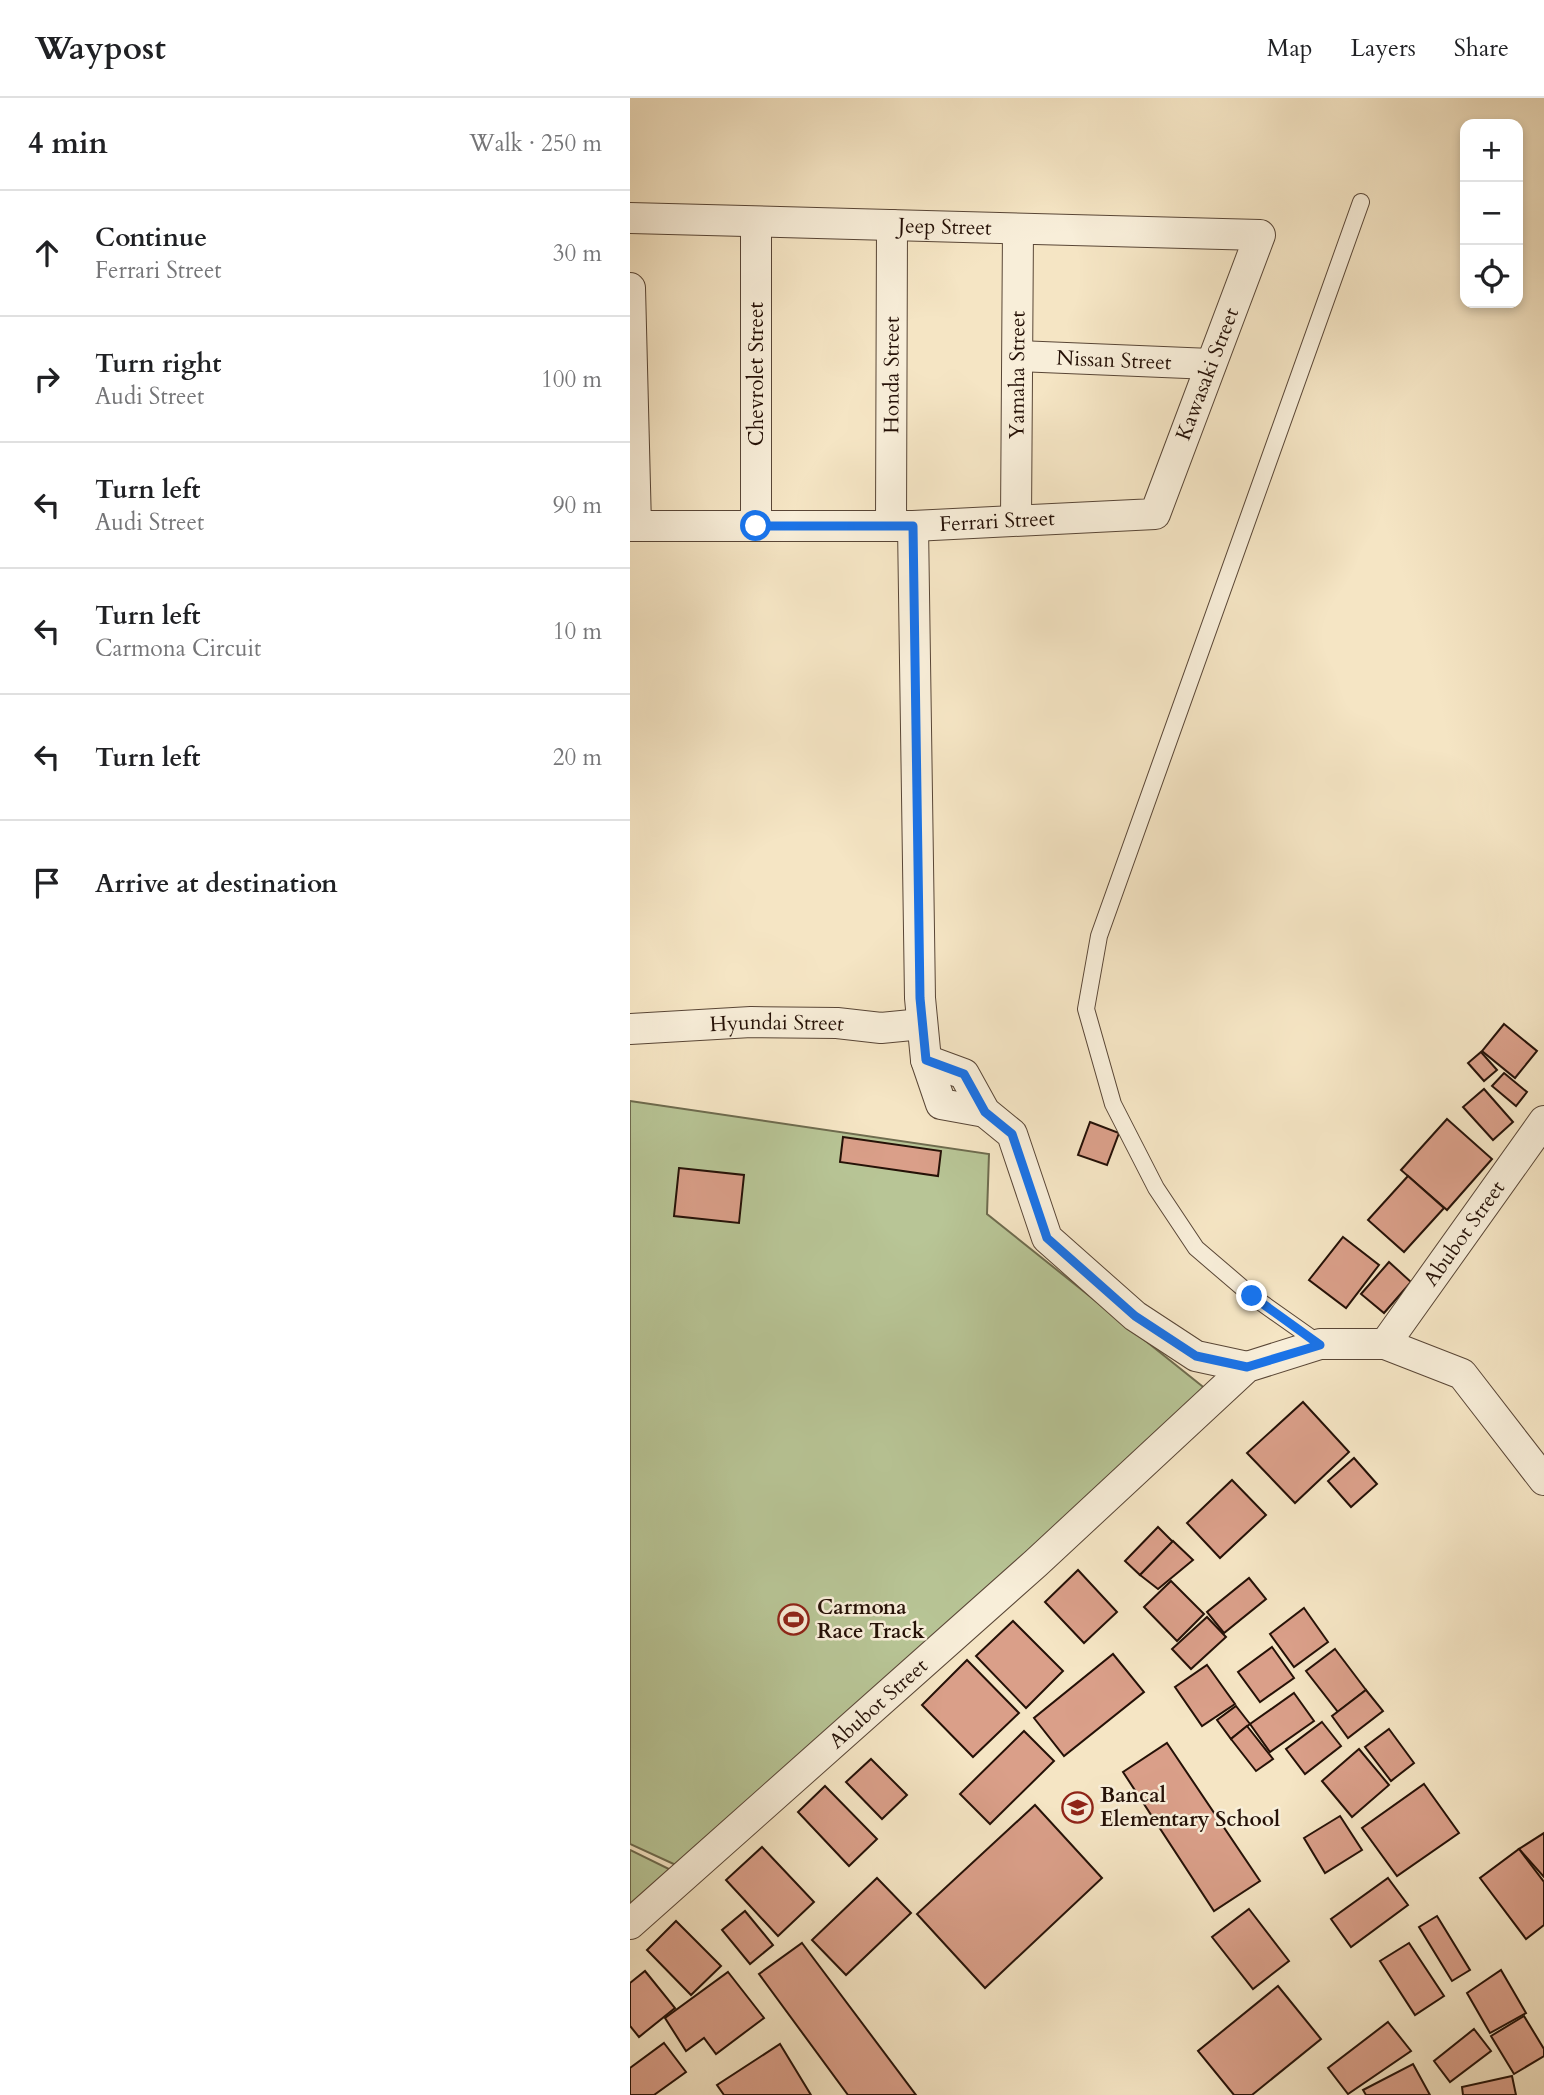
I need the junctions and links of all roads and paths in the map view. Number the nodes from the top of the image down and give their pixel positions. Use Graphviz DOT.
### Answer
graph roads {
  1 [pos="1361,202"];
  2 [pos="630,218"];
  3 [pos="756,222"];
  4 [pos="892,225"];
  5 [pos="1018,229"];
  6 [pos="1260,235"];
  7 [pos="630,288"];
  8 [pos="1017,356"];
  9 [pos="1211,364"];
  10 [pos="1155,514"];
  11 [pos="1016,520"];
  12 [pos="633,526"];
  13 [pos="756,526"];
  14 [pos="902,526"];
  15 [pos="922,1024"];
  16 [pos="630,1029"];
  17 [pos="1544,1121"];
  18 [pos="1385,1344"];
  19 [pos="1320,1345"];
  20 [pos="1247,1367"];
  21 [pos="1544,1480"];
  22 [pos="630,1924"];
  1 -- 19 [label="lane"];
  2 -- 3 [label="street, Jeep Street"];
  3 -- 4 [label="street, Jeep Street"];
  3 -- 13 [label="street, Chevrolet Street"];
  4 -- 5 [label="street, Jeep Street"];
  4 -- 14 [label="street, Honda Street"];
  5 -- 6 [label="street, Jeep Street"];
  5 -- 8 [label="street, Yamaha Street"];
  6 -- 9 [label="street, Kawasaki Street"];
  7 -- 12 [label="street"];
  8 -- 9 [label="street, Nissan Street"];
  8 -- 11 [label="street, Yamaha Street"];
  9 -- 10 [label="street, Kawasaki Street"];
  10 -- 11 [label="street, Ferrari Street"];
  11 -- 14 [label="street, Ferrari Street"];
  12 -- 13 [label="street, Ferrari Street"];
  13 -- 14 [label="street, Ferrari Street"];
  14 -- 15 [label="street, Honda Street"];
  15 -- 16 [label="street, Hyundai Street"];
  15 -- 20 [label="street, Honda Street"];
  17 -- 18 [label="street, Abubot Street"];
  18 -- 19 [label="street"];
  18 -- 21 [label="street"];
  19 -- 20 [label="street"];
  20 -- 22 [label="street, Abubot Street"];
}
